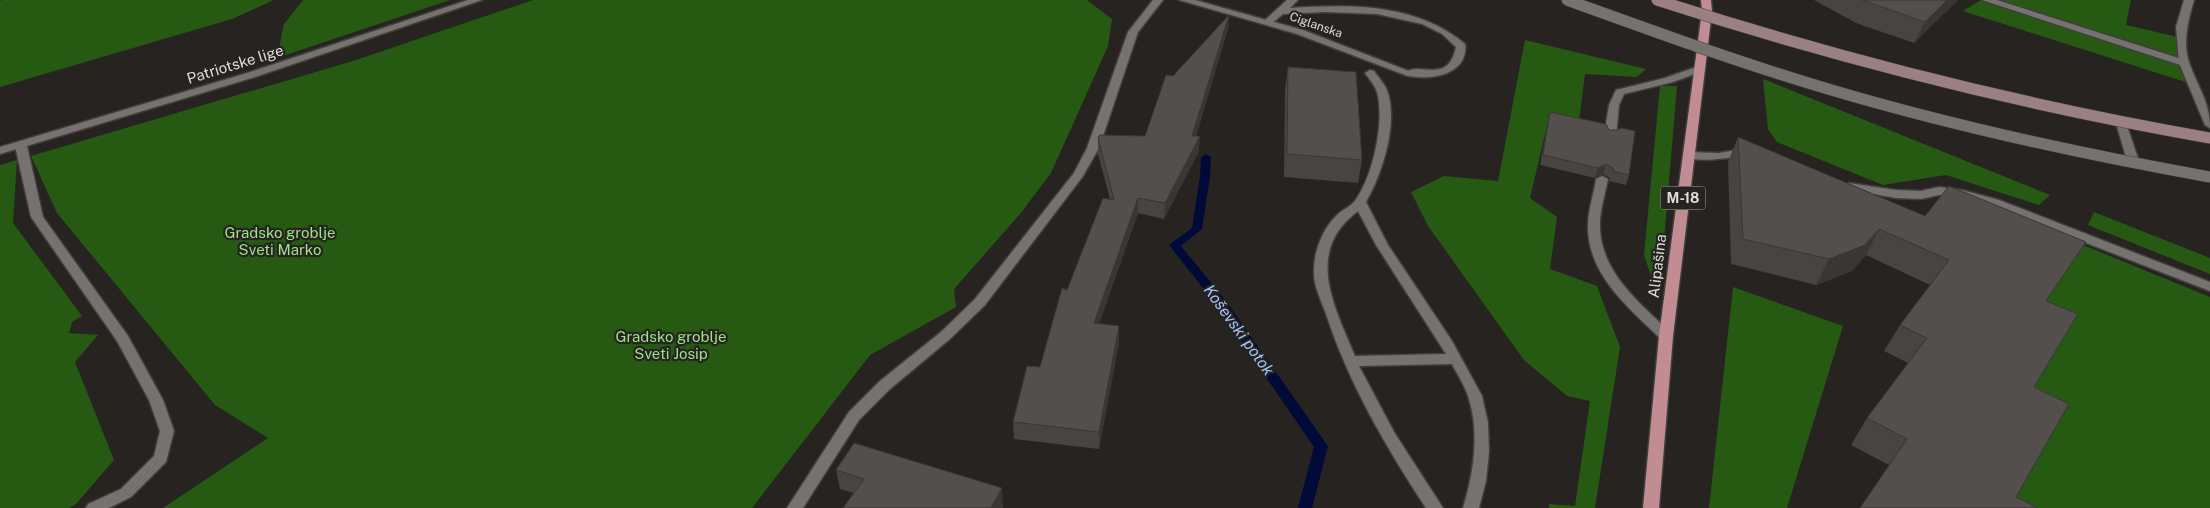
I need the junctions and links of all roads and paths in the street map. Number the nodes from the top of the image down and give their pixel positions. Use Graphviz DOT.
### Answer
graph roads {
  1 [pos="477,0"];
  2 [pos="1158,0"];
  3 [pos="1184,0"];
  4 [pos="1293,0"];
  5 [pos="1568,0"];
  6 [pos="1657,0"];
  7 [pos="1706,0"];
  8 [pos="1987,0"];
  9 [pos="2190,0"];
  10 [pos="1282,11"];
  11 [pos="1268,22"];
  12 [pos="2184,63"];
  13 [pos="1698,69"];
  14 [pos="1370,73"];
  15 [pos="2121,123"];
  16 [pos="2210,125"];
  17 [pos="1610,136"];
  18 [pos="2210,138"];
  19 [pos="20,146"];
  20 [pos="0,151"];
  21 [pos="1689,155"];
  22 [pos="1758,155"];
  23 [pos="2134,164"];
  24 [pos="2210,177"];
  25 [pos="1602,179"];
  26 [pos="1837,184"];
  27 [pos="1360,202"];
  28 [pos="2210,287"];
  29 [pos="1666,336"];
  30 [pos="1456,359"];
  31 [pos="1351,361"];
  32 [pos="94,508"];
  33 [pos="795,508"];
  34 [pos="1435,508"];
  35 [pos="1471,508"];
  36 [pos="1651,508"];
  1 -- 19 [label="street, Patriotske lige"];
  2 -- 33 [label="street"];
  3 -- 11 [label="street, Ciglanska"];
  4 -- 10 [label="street"];
  5 -- 23 [label="street, bridge"];
  6 -- 15 [label="main road, bridge"];
  7 -- 13 [label="main road, Alipašina / M-18"];
  8 -- 12 [label="street"];
  9 -- 12 [label="street"];
  10 -- 11 [label="street"];
  10 -- 11 [label="street, Ciglanska"];
  12 -- 16 [label="street"];
  13 -- 17 [label="street"];
  13 -- 21 [label="main road, Alipašina / M-18"];
  14 -- 27 [label="street"];
  15 -- 18 [label="main road, bridge"];
  15 -- 23 [label="street"];
  19 -- 20 [label="street, Patriotske lige"];
  19 -- 32 [label="street"];
  21 -- 22 [label="street"];
  21 -- 29 [label="main road, Alipašina / M-18"];
  23 -- 24 [label="street, bridge"];
  25 -- 29 [label="street"];
  26 -- 28 [label="street"];
  27 -- 30 [label="street"];
  27 -- 31 [label="street"];
  29 -- 36 [label="main road, Alipašina / M-18"];
  30 -- 31 [label="street"];
  30 -- 35 [label="street"];
  31 -- 34 [label="street"];
}
